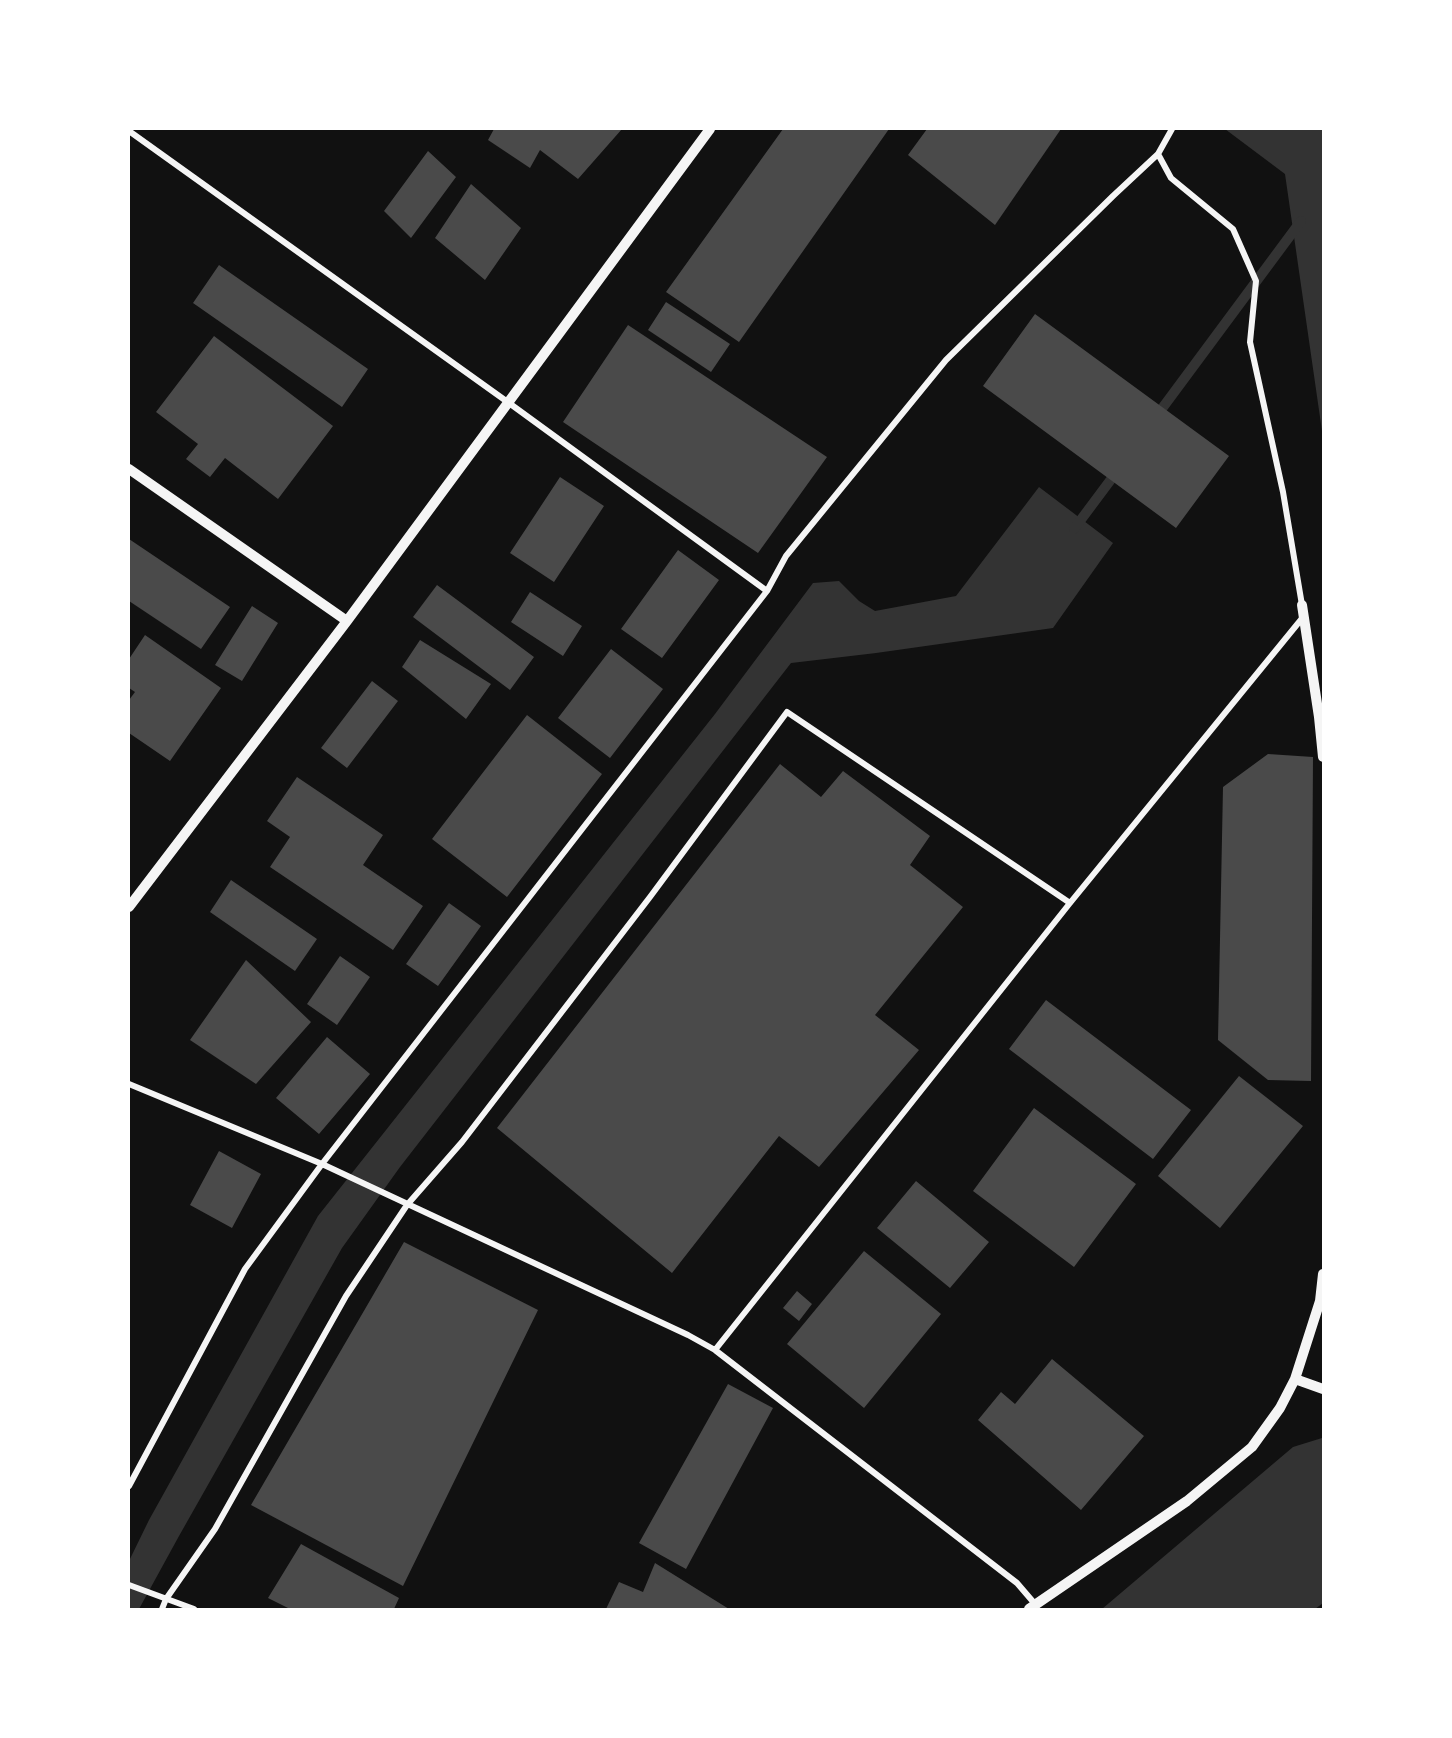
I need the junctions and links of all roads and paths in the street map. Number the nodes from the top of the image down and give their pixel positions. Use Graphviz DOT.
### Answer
graph roads {
  1 [pos="710,129"];
  2 [pos="1172,129"];
  3 [pos="129,131"];
  4 [pos="1158,154"];
  5 [pos="509,403"];
  6 [pos="129,469"];
  7 [pos="767,591"];
  8 [pos="1303,611"];
  9 [pos="347,621"];
  10 [pos="1323,757"];
  11 [pos="1070,903"];
  12 [pos="129,907"];
  13 [pos="129,1084"];
  14 [pos="322,1164"];
  15 [pos="407,1205"];
  16 [pos="1323,1274"];
  17 [pos="715,1350"];
  18 [pos="1295,1379"];
  19 [pos="1323,1389"];
  20 [pos="129,1486"];
  21 [pos="129,1585"];
  22 [pos="166,1599"];
  23 [pos="1032,1607"];
  24 [pos="162,1609"];
  25 [pos="194,1609"];
  1 -- 5 [label="street"];
  2 -- 4 [label="street"];
  3 -- 5 [label="street"];
  4 -- 7 [label="street"];
  4 -- 8 [label="street"];
  5 -- 7 [label="street"];
  5 -- 9 [label="street"];
  6 -- 9 [label="street"];
  7 -- 14 [label="street"];
  8 -- 10 [label="street"];
  8 -- 11 [label="street"];
  9 -- 12 [label="street"];
  11 -- 15 [label="street"];
  11 -- 17 [label="street"];
  13 -- 14 [label="street"];
  14 -- 15 [label="street"];
  14 -- 20 [label="street"];
  15 -- 17 [label="street"];
  15 -- 22 [label="street"];
  16 -- 18 [label="street"];
  17 -- 23 [label="street"];
  18 -- 19 [label="street"];
  18 -- 23 [label="street"];
  21 -- 22 [label="street"];
  22 -- 24 [label="street"];
  22 -- 25 [label="street"];
}
